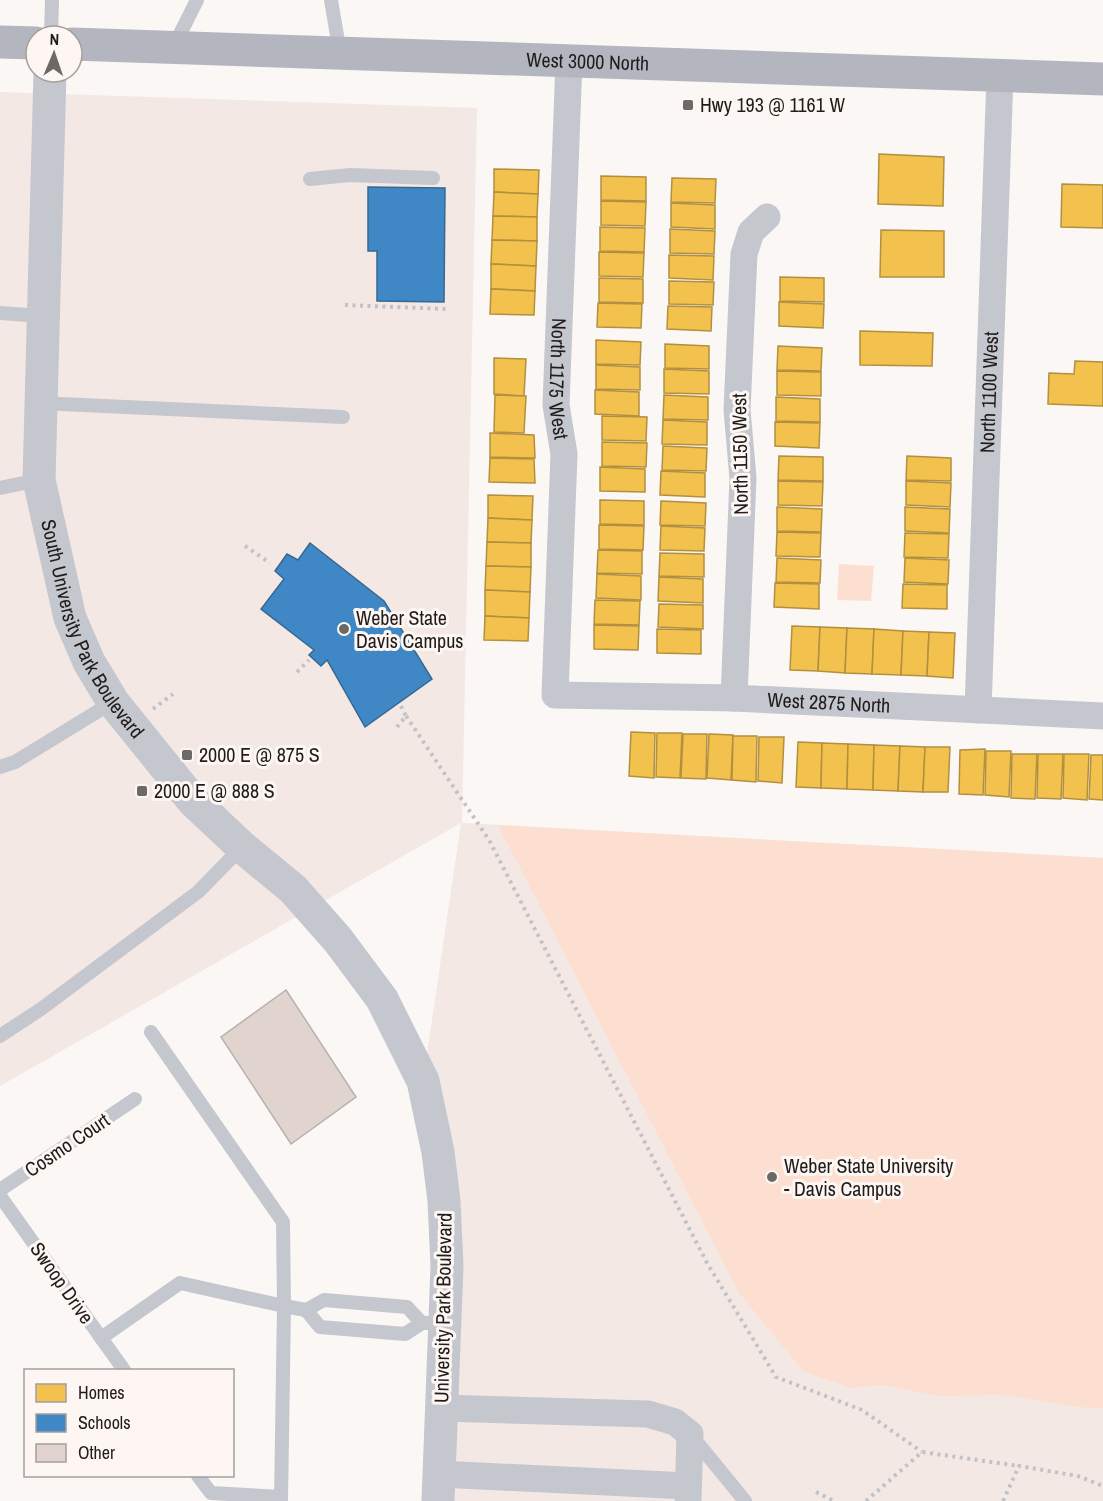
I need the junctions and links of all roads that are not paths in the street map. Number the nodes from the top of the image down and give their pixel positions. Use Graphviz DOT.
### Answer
graph roads {
  1 [pos="52,0"];
  2 [pos="197,0"];
  3 [pos="331,0"];
  4 [pos="51,24"];
  5 [pos="0,42"];
  6 [pos="24,43"];
  7 [pos="84,44"];
  8 [pos="173,48"];
  9 [pos="340,53"];
  10 [pos="568,61"];
  11 [pos="1000,75"];
  12 [pos="1103,79"];
  13 [pos="50,84"];
  14 [pos="433,178"];
  15 [pos="310,179"];
  16 [pos="767,217"];
  17 [pos="0,314"];
  18 [pos="42,316"];
  19 [pos="39,403"];
  20 [pos="343,417"];
  21 [pos="39,480"];
  22 [pos="0,488"];
  23 [pos="555,695"];
  24 [pos="734,698"];
  25 [pos="113,702"];
  26 [pos="978,710"];
  27 [pos="1103,716"];
  28 [pos="0,767"];
  29 [pos="242,847"];
  30 [pos="151,1032"];
  31 [pos="0,1036"];
  32 [pos="423,1081"];
  33 [pos="135,1099"];
  34 [pos="0,1190"];
  35 [pos="0,1196"];
  36 [pos="284,1306"];
  37 [pos="306,1310"];
  38 [pos="433,1323"];
  39 [pos="101,1338"];
  40 [pos="123,1369"];
  41 [pos="441,1408"];
  42 [pos="690,1434"];
  43 [pos="199,1477"];
  44 [pos="438,1487"];
  45 [pos="688,1493"];
  46 [pos="281,1499"];
  47 [pos="745,1501"];
  1 -- 4 [label="lane"];
  2 -- 8 [label="lane"];
  3 -- 9 [label="lane"];
  5 -- 6 [label="main road"];
  7 -- 8 [label="main road, West 3000 North"];
  8 -- 9 [label="main road, West 3000 North"];
  9 -- 10 [label="main road, West 3000 North"];
  10 -- 11 [label="main road, West 3000 North"];
  10 -- 23 [label="street, North 1175 West"];
  11 -- 12 [label="main road, West 3000 North"];
  11 -- 26 [label="street, North 1100 West"];
  13 -- 18 [label="street, South University Park Boulevard"];
  14 -- 15 [label="lane"];
  16 -- 24 [label="street, North 1150 West"];
  17 -- 18 [label="lane"];
  18 -- 19 [label="street, South University Park Boulevard"];
  19 -- 20 [label="lane"];
  19 -- 21 [label="street, South University Park Boulevard"];
  21 -- 22 [label="lane"];
  21 -- 25 [label="street, South University Park Boulevard"];
  23 -- 24 [label="street, West 2875 North"];
  24 -- 26 [label="street, West 2875 North"];
  25 -- 28 [label="lane"];
  25 -- 29 [label="street, South University Park Boulevard"];
  26 -- 27 [label="street, West 2875 North"];
  29 -- 31 [label="lane"];
  29 -- 32 [label="street, South University Park Boulevard"];
  30 -- 36 [label="lane"];
  32 -- 38 [label="street, University Park Boulevard"];
  33 -- 34 [label="lane, Cosmo Court"];
  35 -- 39 [label="lane, Swoop Drive"];
  36 -- 37 [label="lane"];
  36 -- 39 [label="lane"];
  36 -- 46 [label="lane"];
  37 -- 38 [label="lane"];
  37 -- 38 [label="lane"];
  38 -- 41 [label="street, University Park Boulevard"];
  39 -- 40 [label="lane, Swoop Drive"];
  41 -- 42 [label="street"];
  41 -- 44 [label="street, University Park Boulevard"];
  42 -- 45 [label="street"];
  42 -- 47 [label="lane"];
  43 -- 46 [label="lane"];
  44 -- 45 [label="street"];
}
